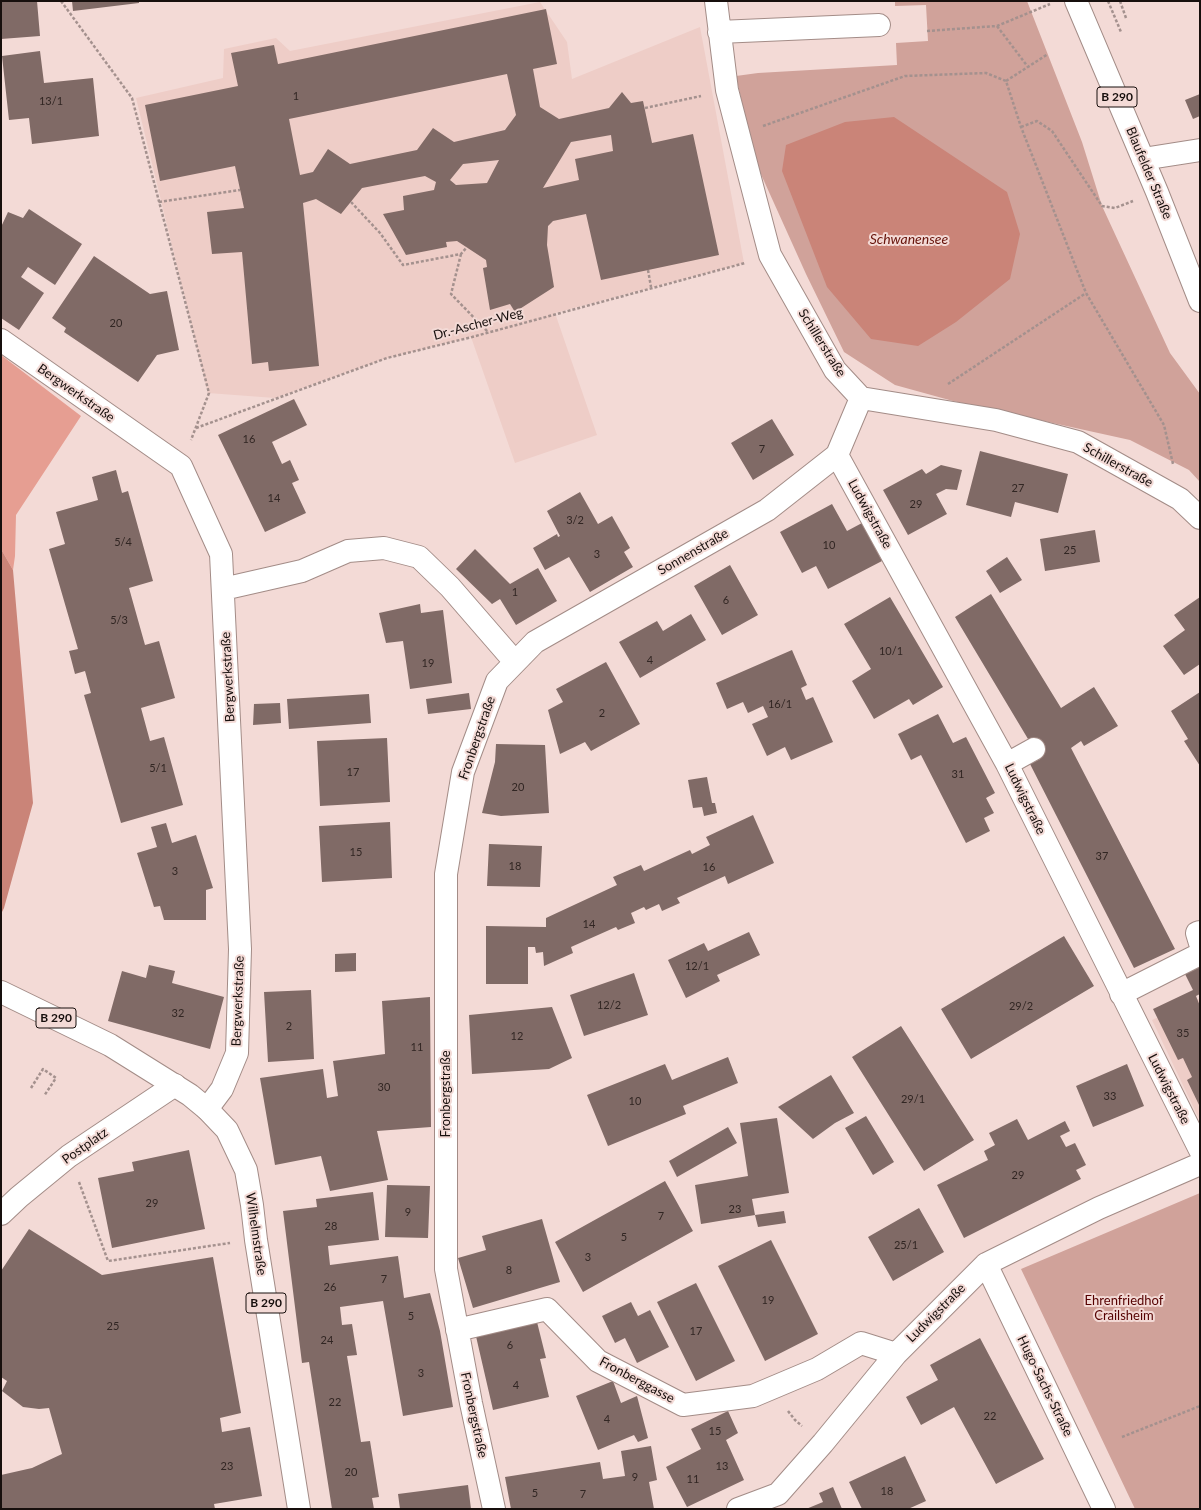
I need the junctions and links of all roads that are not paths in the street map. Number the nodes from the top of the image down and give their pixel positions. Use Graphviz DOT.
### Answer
graph roads {
  1 [pos="716,1"];
  2 [pos="1076,1"];
  3 [pos="879,25"];
  4 [pos="719,32"];
  5 [pos="1200,150"];
  6 [pos="1144,160"];
  7 [pos="1200,301"];
  8 [pos="1,340"];
  9 [pos="861,398"];
  10 [pos="837,455"];
  11 [pos="1200,518"];
  12 [pos="223,589"];
  13 [pos="515,662"];
  14 [pos="497,681"];
  15 [pos="1034,749"];
  16 [pos="1008,764"];
  17 [pos="1200,932"];
  18 [pos="1200,943"];
  19 [pos="1200,954"];
  20 [pos="1,992"];
  21 [pos="1121,994"];
  22 [pos="175,1085"];
  23 [pos="207,1109"];
  24 [pos="1200,1150"];
  25 [pos="1200,1164"];
  26 [pos="1,1214"];
  27 [pos="986,1264"];
  28 [pos="457,1330"];
  29 [pos="896,1354"];
  30 [pos="299,1509"];
  31 [pos="494,1509"];
  32 [pos="738,1509"];
  33 [pos="1104,1509"];
  1 -- 4 [label="street, Schillerstraße"];
  2 -- 6 [label="street, Blaufelder Straße / B 290"];
  3 -- 4 [label="street"];
  4 -- 9 [label="street, Schillerstraße"];
  5 -- 6 [label="street"];
  6 -- 7 [label="street, Blaufelder Straße / B 290"];
  8 -- 12 [label="street, Bergwerkstraße"];
  9 -- 10 [label="street, Sonnenstraße"];
  9 -- 11 [label="street, Schillerstraße"];
  10 -- 13 [label="street, Sonnenstraße"];
  10 -- 16 [label="street, Ludwigstraße"];
  12 -- 13 [label="street"];
  12 -- 23 [label="street, Bergwerkstraße"];
  13 -- 14 [label="street, Sonnenstraße"];
  14 -- 28 [label="street, Fronbergstraße"];
  15 -- 16 [label="street"];
  16 -- 21 [label="street, Ludwigstraße"];
  17 -- 18 [label="street"];
  19 -- 21 [label="street"];
  20 -- 22 [label="street, Wilhelmstraße / B 290"];
  21 -- 24 [label="street, Ludwigstraße"];
  22 -- 23 [label="street, Wilhelmstraße / B 290"];
  22 -- 26 [label="street, Postplatz"];
  23 -- 30 [label="street, Wilhelmstraße / B 290"];
  25 -- 27 [label="street, Ludwigstraße"];
  27 -- 29 [label="street, Ludwigstraße"];
  27 -- 33 [label="street, Hugo-Sachs-Straße"];
  28 -- 29 [label="street, Fronberggasse"];
  28 -- 31 [label="street, Fronbergstraße"];
  29 -- 32 [label="street, Ludwigstraße"];
}
